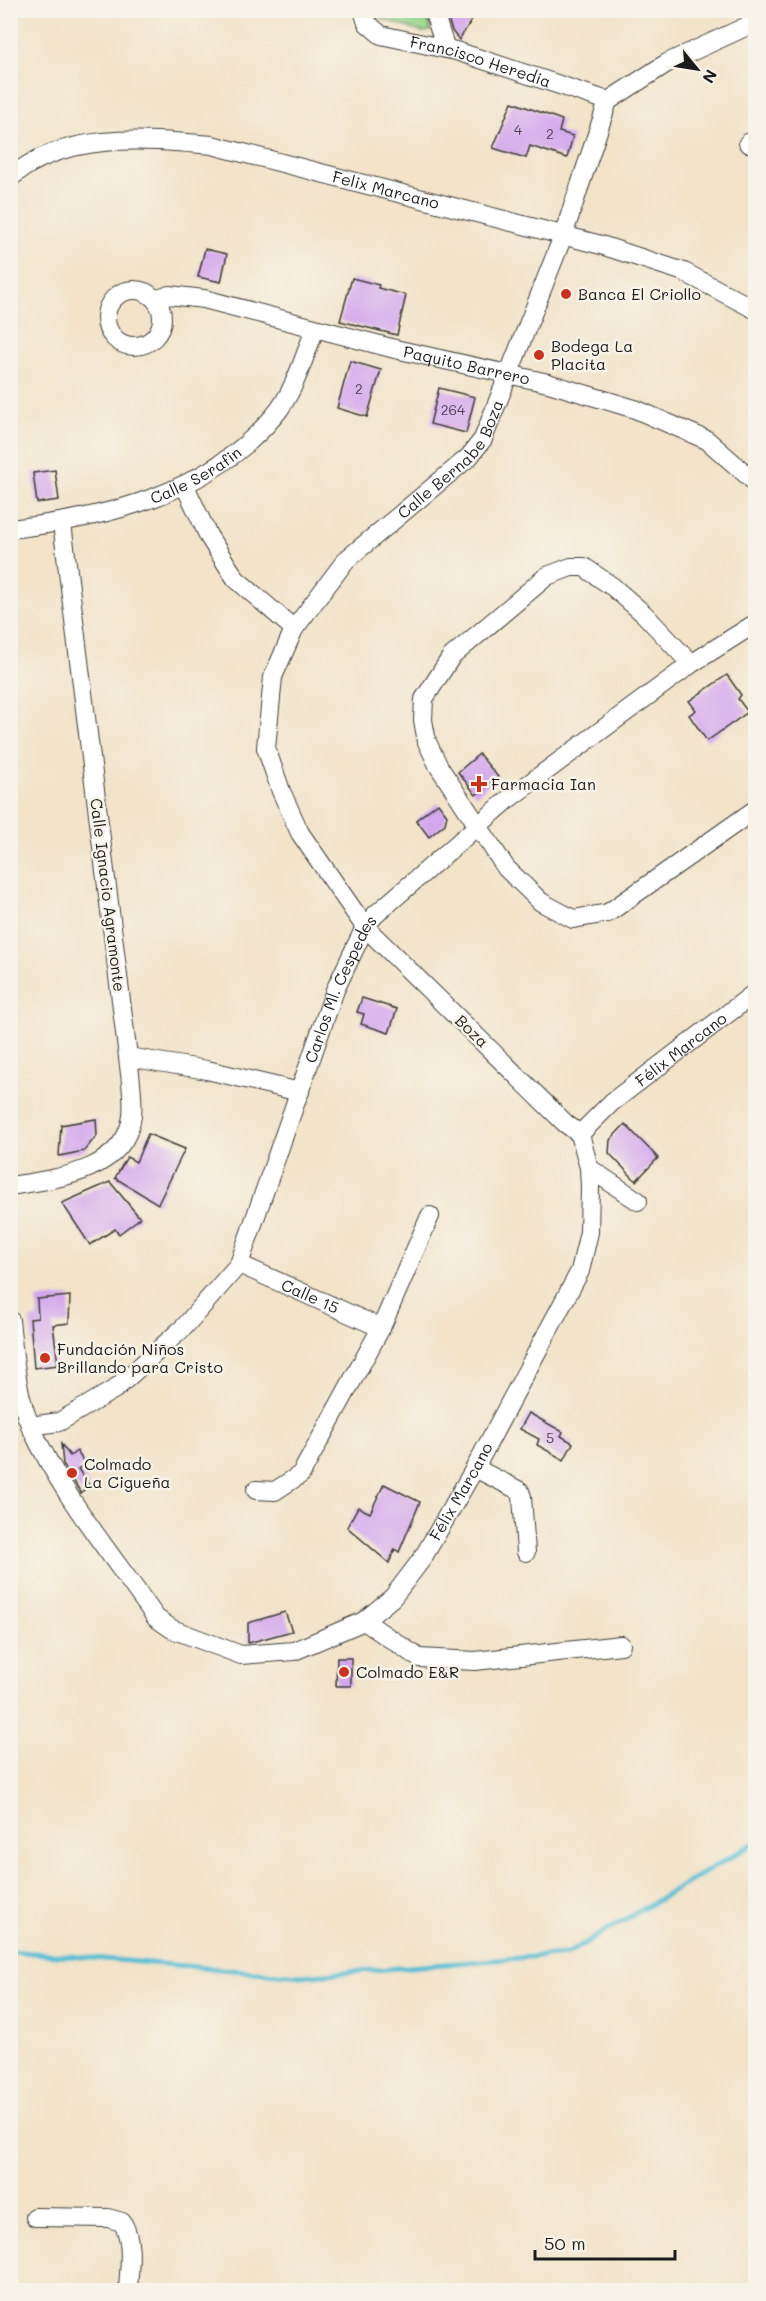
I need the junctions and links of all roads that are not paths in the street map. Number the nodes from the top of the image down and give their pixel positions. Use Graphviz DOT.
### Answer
graph roads {
  1 [pos="363,10"];
  2 [pos="433,10"];
  3 [pos="756,22"];
  4 [pos="446,49"];
  5 [pos="608,101"];
  6 [pos="10,178"];
  7 [pos="563,236"];
  8 [pos="156,300"];
  9 [pos="756,310"];
  10 [pos="315,329"];
  11 [pos="507,375"];
  12 [pos="756,483"];
  13 [pos="185,486"];
  14 [pos="62,523"];
  15 [pos="10,528"];
  16 [pos="756,622"];
  17 [pos="294,629"];
  18 [pos="691,664"];
  19 [pos="756,809"];
  20 [pos="476,825"];
  21 [pos="365,927"];
  22 [pos="756,992"];
  23 [pos="129,1057"];
  24 [pos="300,1092"];
  25 [pos="580,1134"];
  26 [pos="589,1168"];
  27 [pos="10,1186"];
  28 [pos="638,1201"];
  29 [pos="430,1216"];
  30 [pos="239,1264"];
  31 [pos="10,1320"];
  32 [pos="381,1328"];
  33 [pos="13,1369"];
  34 [pos="30,1426"];
  35 [pos="476,1468"];
  36 [pos="256,1490"];
  37 [pos="526,1552"];
  38 [pos="364,1621"];
  39 [pos="621,1645"];
  40 [pos="35,2217"];
  41 [pos="128,2290"];
  1 -- 4 [label="street, Francisco Heredia"];
  2 -- 4 [label="street"];
  3 -- 5 [label="street"];
  4 -- 5 [label="street, Francisco Heredia"];
  5 -- 7 [label="street, Calle Bernabe Boza"];
  6 -- 7 [label="street, Felix Marcano"];
  7 -- 9 [label="street, Felix Marcano"];
  7 -- 11 [label="street, Calle Bernabe Boza"];
  8 -- 10 [label="street, Paquito Barrero"];
  10 -- 11 [label="street, Paquito Barrero"];
  10 -- 13 [label="street, Calle Serafin"];
  11 -- 12 [label="street, Paquito Barrero"];
  11 -- 17 [label="street, Calle Bernabe Boza"];
  13 -- 14 [label="street, Calle Serafin"];
  13 -- 17 [label="street"];
  14 -- 15 [label="street, Calle Serafin"];
  14 -- 23 [label="street, Calle Ignacio Agramonte"];
  16 -- 18 [label="street, Carlos Ml. Cespedes"];
  17 -- 21 [label="street, Calle Bernabe Boza"];
  18 -- 20 [label="street, Carlos Ml. Cespedes"];
  18 -- 20 [label="street"];
  19 -- 20 [label="street"];
  20 -- 21 [label="street, Carlos Ml. Cespedes"];
  21 -- 24 [label="street, Carlos Ml. Cespedes"];
  21 -- 25 [label="street, Boza"];
  22 -- 25 [label="street, Félix Marcano"];
  23 -- 24 [label="street"];
  23 -- 27 [label="street, Calle Ignacio Agramonte"];
  24 -- 30 [label="street, Carlos Ml. Cespedes"];
  25 -- 26 [label="street, Félix Marcano"];
  26 -- 28 [label="street"];
  26 -- 35 [label="street, Félix Marcano"];
  29 -- 32 [label="street"];
  30 -- 32 [label="street, Calle 15"];
  30 -- 34 [label="street, Carlos Ml. Cespedes"];
  31 -- 33 [label="street"];
  32 -- 36 [label="street"];
  33 -- 34 [label="street"];
  34 -- 38 [label="street, Félix Marcano"];
  35 -- 37 [label="street"];
  35 -- 38 [label="street, Félix Marcano"];
  38 -- 39 [label="street"];
  40 -- 41 [label="street"];
}
